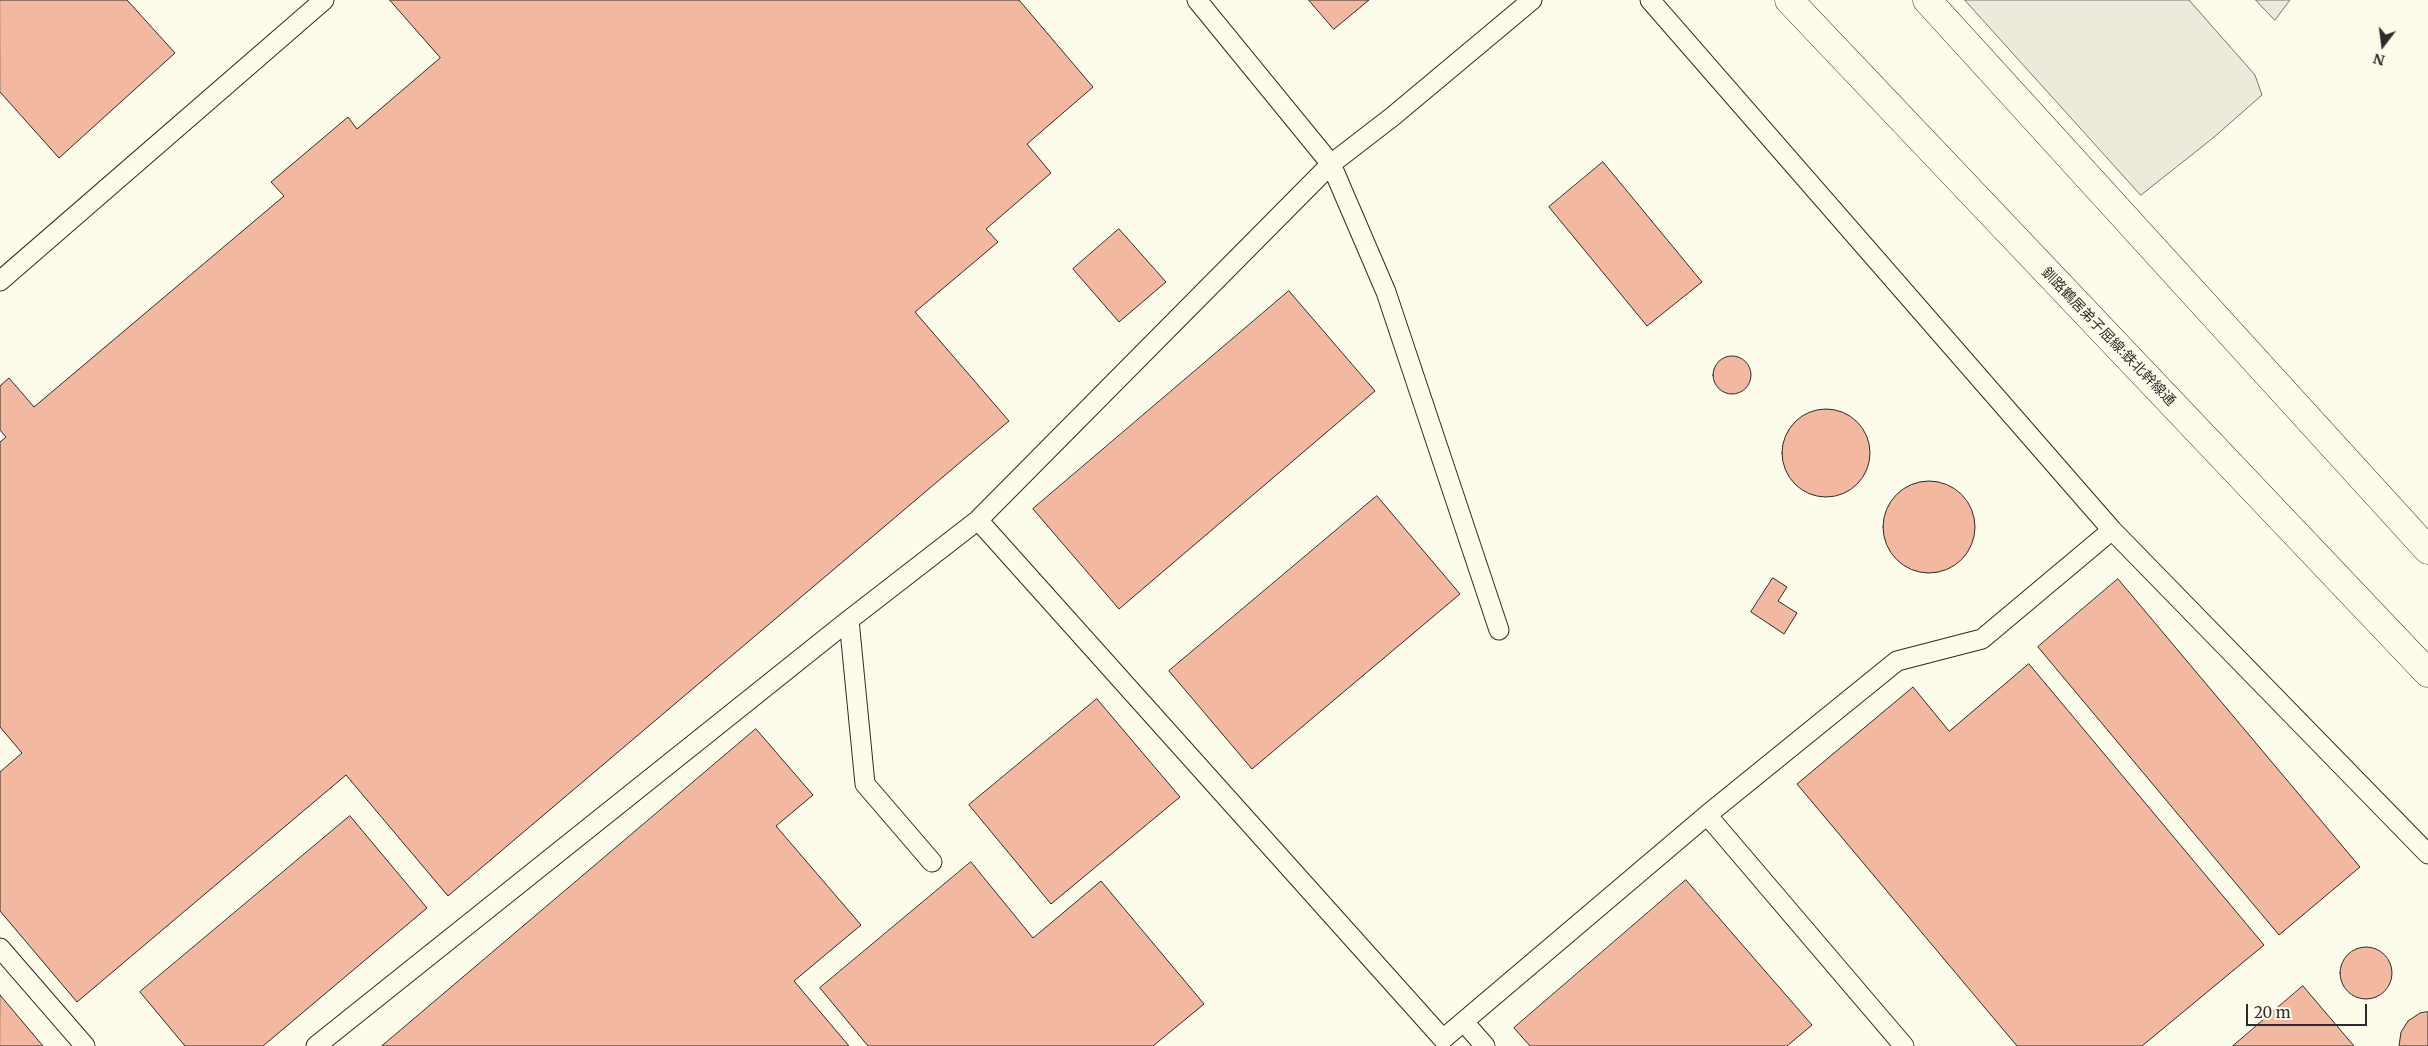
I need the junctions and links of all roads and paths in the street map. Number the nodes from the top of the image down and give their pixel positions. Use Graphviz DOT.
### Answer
graph roads {
  1 [pos="324,0"];
  2 [pos="1197,0"];
  3 [pos="1532,0"];
  4 [pos="1650,0"];
  5 [pos="1789,0"];
  6 [pos="1926,0"];
  7 [pos="1331,164"];
  8 [pos="0,281"];
  9 [pos="978,520"];
  10 [pos="2112,530"];
  11 [pos="2428,550"];
  12 [pos="849,620"];
  13 [pos="1499,630"];
  14 [pos="2428,674"];
  15 [pos="1707,815"];
  16 [pos="2428,854"];
  17 [pos="932,862"];
  18 [pos="0,948"];
  19 [pos="1464,1022"];
  20 [pos="85,1046"];
  21 [pos="316,1046"];
  22 [pos="1485,1046"];
  23 [pos="1904,1046"];
  1 -- 8 [label="lane"];
  2 -- 7 [label="lane"];
  3 -- 7 [label="lane"];
  4 -- 10 [label="lane"];
  5 -- 14 [label="main road, 釧路鶴居弟子屈線:鉄北幹線通"];
  6 -- 11 [label="main road"];
  7 -- 9 [label="lane"];
  7 -- 13 [label="lane"];
  9 -- 12 [label="lane"];
  9 -- 19 [label="lane"];
  10 -- 15 [label="lane"];
  10 -- 16 [label="lane"];
  12 -- 17 [label="lane"];
  12 -- 21 [label="lane"];
  15 -- 19 [label="lane"];
  15 -- 23 [label="lane"];
  18 -- 20 [label="lane"];
  19 -- 22 [label="lane"];
}
